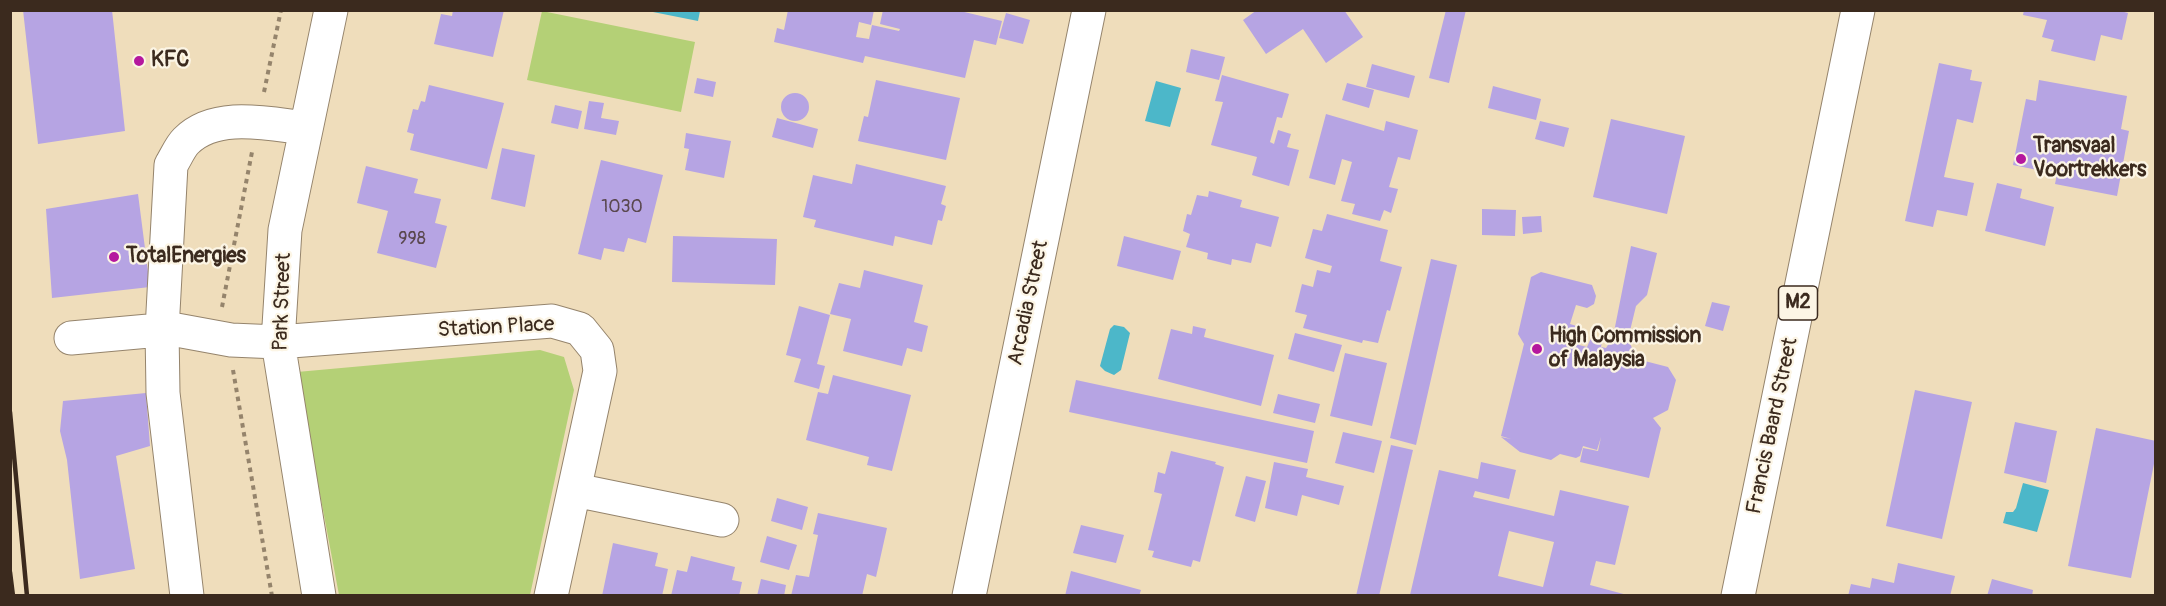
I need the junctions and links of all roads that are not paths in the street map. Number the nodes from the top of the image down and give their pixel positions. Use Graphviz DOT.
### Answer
graph roads {
  1 [pos="331,10"];
  2 [pos="1089,10"];
  3 [pos="1858,10"];
  4 [pos="306,128"];
  5 [pos="162,330"];
  6 [pos="71,338"];
  7 [pos="278,342"];
  8 [pos="574,490"];
  9 [pos="722,520"];
  10 [pos="187,596"];
  11 [pos="319,596"];
  12 [pos="551,596"];
  13 [pos="969,596"];
  14 [pos="1738,596"];
  1 -- 4 [label="street, Park Street"];
  2 -- 13 [label="street, Arcadia Street"];
  3 -- 14 [label="street, Francis Baard Street / M2"];
  4 -- 5 [label="street"];
  4 -- 7 [label="street, Park Street"];
  5 -- 6 [label="street, Station Place"];
  5 -- 7 [label="street, Station Place"];
  5 -- 10 [label="street"];
  7 -- 8 [label="street, Station Place"];
  7 -- 11 [label="street, Park Street"];
  8 -- 9 [label="street"];
  8 -- 12 [label="street, Station Place"];
}
